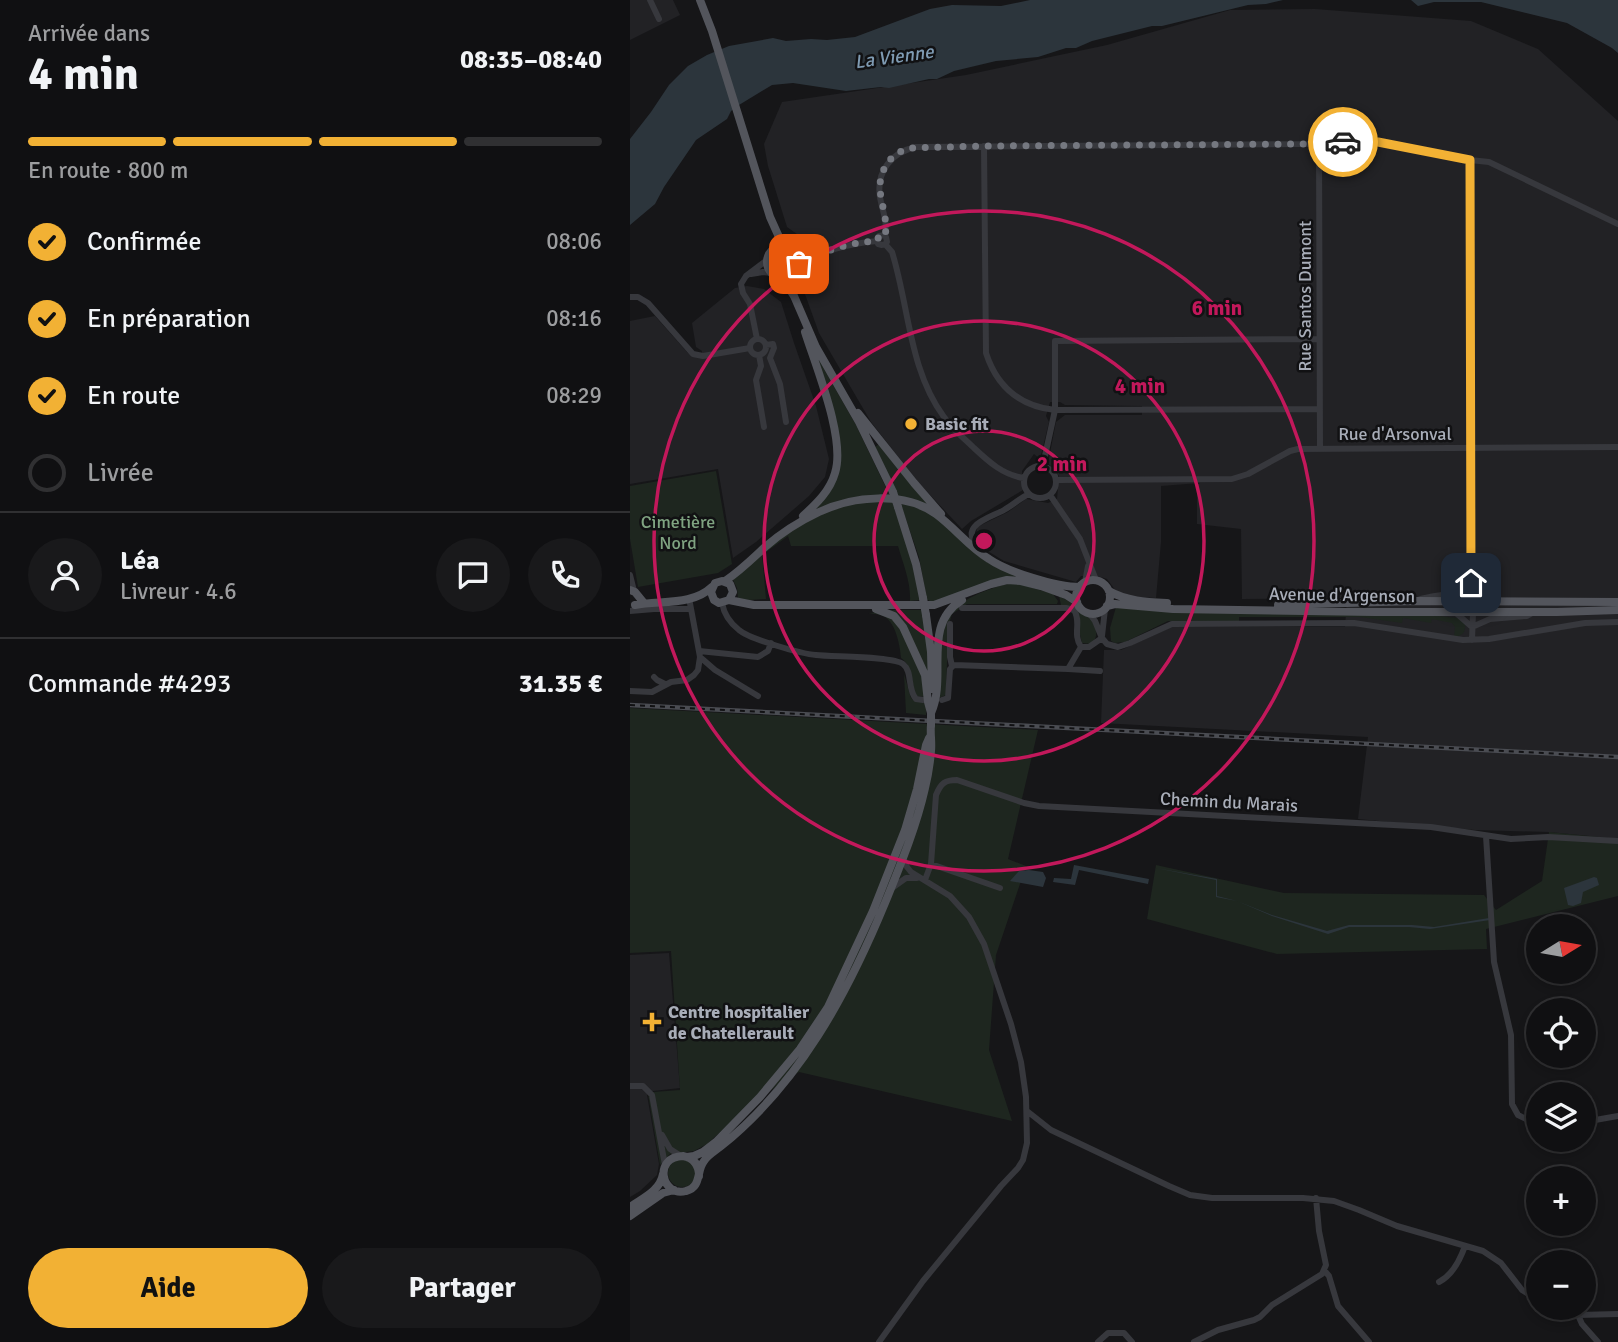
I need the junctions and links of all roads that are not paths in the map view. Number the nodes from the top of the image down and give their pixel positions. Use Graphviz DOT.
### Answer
graph roads {
  1 [pos="650,0"];
  2 [pos="701,0"];
  3 [pos="659,19"];
  4 [pos="1319,143"];
  5 [pos="984,146"];
  6 [pos="1470,160"];
  7 [pos="769,217"];
  8 [pos="1618,224"];
  9 [pos="885,240"];
  10 [pos="791,249"];
  11 [pos="825,252"];
  12 [pos="769,256"];
  13 [pos="799,266"];
  14 [pos="794,274"];
  15 [pos="774,275"];
  16 [pos="746,276"];
  17 [pos="794,296"];
  18 [pos="630,297"];
  19 [pos="804,321"];
  20 [pos="757,339"];
  21 [pos="1320,339"];
  22 [pos="766,345"];
  23 [pos="750,348"];
  24 [pos="760,355"];
  25 [pos="836,383"];
  26 [pos="1320,409"];
  27 [pos="1055,410"];
  28 [pos="786,422"];
  29 [pos="764,427"];
  30 [pos="1618,447"];
  31 [pos="1471,448"];
  32 [pos="1320,449"];
  33 [pos="1043,465"];
  34 [pos="1024,478"];
  35 [pos="1057,480"];
  36 [pos="1029,494"];
  37 [pos="1050,495"];
  38 [pos="785,532"];
  39 [pos="972,547"];
  40 [pos="1088,561"];
  41 [pos="1016,572"];
  42 [pos="630,575"];
  43 [pos="1096,580"];
  44 [pos="725,581"];
  45 [pos="1471,583"];
  46 [pos="1082,584"];
  47 [pos="712,587"];
  48 [pos="632,589"];
  49 [pos="979,589"];
  50 [pos="1109,591"];
  51 [pos="691,598"];
  52 [pos="722,601"];
  53 [pos="1415,601"];
  54 [pos="1471,601"];
  55 [pos="1494,601"];
  56 [pos="1077,602"];
  57 [pos="1618,602"];
  58 [pos="853,606"];
  59 [pos="635,607"];
  60 [pos="1106,607"];
  61 [pos="962,608"];
  62 [pos="690,609"];
  63 [pos="1618,610"];
  64 [pos="1445,612"];
  65 [pos="1534,612"];
  66 [pos="1089,613"];
  67 [pos="1456,613"];
  68 [pos="1473,613"];
  69 [pos="1618,622"];
  70 [pos="950,624"];
  71 [pos="1472,627"];
  72 [pos="1102,638"];
  73 [pos="1472,640"];
  74 [pos="771,643"];
  75 [pos="1081,647"];
  76 [pos="699,654"];
  77 [pos="952,666"];
  78 [pos="1068,669"];
  79 [pos="1100,671"];
  80 [pos="654,677"];
  81 [pos="665,684"];
  82 [pos="630,691"];
  83 [pos="758,696"];
  84 [pos="923,699"];
  85 [pos="942,700"];
  86 [pos="931,718"];
  87 [pos="930,735"];
  88 [pos="1486,836"];
  89 [pos="1618,841"];
  90 [pos="904,857"];
  91 [pos="931,864"];
  92 [pos="921,879"];
  93 [pos="1000,888"];
  94 [pos="891,889"];
  95 [pos="630,1086"];
  96 [pos="1027,1111"];
  97 [pos="657,1116"];
  98 [pos="1618,1116"];
  99 [pos="1526,1119"];
  100 [pos="1596,1120"];
  101 [pos="684,1156"];
  102 [pos="664,1170"];
  103 [pos="699,1176"];
  104 [pos="674,1190"];
  105 [pos="1316,1198"];
  106 [pos="630,1207"];
  107 [pos="630,1216"];
  108 [pos="1465,1246"];
  109 [pos="1324,1270"];
  110 [pos="1439,1282"];
  111 [pos="1526,1292"];
  112 [pos="1618,1314"];
  113 [pos="1596,1315"];
  114 [pos="1580,1320"];
  115 [pos="879,1342"];
  116 [pos="1098,1342"];
  117 [pos="1132,1342"];
  118 [pos="1194,1342"];
  119 [pos="1369,1342"];
  120 [pos="1598,1342"];
  1 -- 3 [label="street"];
  2 -- 7 [label="main road"];
  4 -- 5 [label="street"];
  4 -- 6 [label="street"];
  4 -- 21 [label="street, Rue Santos Dumont"];
  5 -- 9 [label="street"];
  5 -- 27 [label="street"];
  6 -- 8 [label="street"];
  6 -- 31 [label="street"];
  7 -- 10 [label="main road"];
  7 -- 12 [label="main road"];
  9 -- 11 [label="street"];
  9 -- 34 [label="street"];
  10 -- 11 [label="street"];
  10 -- 12 [label="main road"];
  10 -- 13 [label="main road"];
  11 -- 13 [label="street"];
  12 -- 15 [label="main road"];
  12 -- 16 [label="street"];
  13 -- 14 [label="main road"];
  14 -- 15 [label="main road"];
  14 -- 17 [label="main road"];
  15 -- 16 [label="street"];
  15 -- 17 [label="main road"];
  16 -- 20 [label="street"];
  17 -- 19 [label="main road"];
  18 -- 23 [label="street"];
  19 -- 25 [label="main road"];
  19 -- 38 [label="main road"];
  20 -- 22 [label="street"];
  20 -- 23 [label="street"];
  21 -- 26 [label="street, Rue Santos Dumont"];
  21 -- 27 [label="street"];
  22 -- 24 [label="street"];
  22 -- 28 [label="street"];
  23 -- 24 [label="street"];
  24 -- 29 [label="street"];
  25 -- 39 [label="main road"];
  25 -- 86 [label="main road, bridge"];
  26 -- 27 [label="street"];
  26 -- 32 [label="street, Rue Santos Dumont"];
  27 -- 33 [label="street"];
  30 -- 31 [label="street, Rue d'Arsonval"];
  31 -- 32 [label="street, Rue d'Arsonval"];
  31 -- 45 [label="street"];
  32 -- 35 [label="street, Rue d'Arsonval"];
  33 -- 34 [label="street"];
  33 -- 35 [label="street"];
  34 -- 36 [label="street"];
  35 -- 37 [label="street"];
  36 -- 37 [label="street"];
  36 -- 41 [label="street"];
  37 -- 40 [label="street"];
  38 -- 39 [label="main road"];
  38 -- 44 [label="main road"];
  39 -- 41 [label="main road"];
  40 -- 43 [label="street"];
  40 -- 46 [label="street"];
  41 -- 46 [label="main road"];
  42 -- 48 [label="street"];
  43 -- 46 [label="main road"];
  43 -- 50 [label="main road"];
  44 -- 47 [label="main road"];
  44 -- 52 [label="main road"];
  45 -- 53 [label="street"];
  45 -- 54 [label="street"];
  45 -- 55 [label="street"];
  46 -- 56 [label="main road"];
  47 -- 51 [label="main road"];
  47 -- 52 [label="main road"];
  48 -- 59 [label="main road"];
  49 -- 56 [label="main road"];
  49 -- 58 [label="main road"];
  49 -- 86 [label="main road"];
  50 -- 53 [label="main road, Avenue d'Argenson"];
  50 -- 60 [label="main road"];
  51 -- 52 [label="main road"];
  51 -- 59 [label="main road"];
  51 -- 62 [label="street"];
  52 -- 58 [label="main road"];
  52 -- 74 [label="street"];
  53 -- 54 [label="main road, Avenue d'Argenson"];
  54 -- 55 [label="main road, Avenue d'Argenson"];
  54 -- 64 [label="main road"];
  54 -- 68 [label="street"];
  55 -- 57 [label="main road, Avenue d'Argenson"];
  55 -- 68 [label="main road"];
  56 -- 66 [label="main road"];
  58 -- 86 [label="main road"];
  59 -- 62 [label="street"];
  60 -- 64 [label="main road, Avenue d'Argenson"];
  60 -- 66 [label="main road"];
  60 -- 72 [label="street"];
  61 -- 75 [label="street"];
  62 -- 76 [label="street"];
  63 -- 65 [label="main road, Avenue d'Argenson"];
  64 -- 67 [label="main road, Avenue d'Argenson"];
  65 -- 68 [label="main road, Avenue d'Argenson"];
  65 -- 71 [label="street"];
  66 -- 72 [label="street"];
  67 -- 68 [label="main road, Avenue d'Argenson"];
  67 -- 71 [label="street"];
  68 -- 71 [label="street"];
  69 -- 73 [label="street"];
  70 -- 77 [label="street"];
  71 -- 73 [label="street"];
  72 -- 73 [label="street"];
  72 -- 75 [label="street"];
  74 -- 76 [label="street"];
  74 -- 84 [label="street"];
  75 -- 78 [label="street"];
  76 -- 81 [label="street"];
  76 -- 83 [label="street"];
  77 -- 78 [label="street"];
  77 -- 85 [label="street"];
  78 -- 79 [label="street"];
  80 -- 81 [label="street"];
  81 -- 82 [label="street"];
  86 -- 87 [label="main road"];
  87 -- 90 [label="main road"];
  87 -- 101 [label="main road"];
  88 -- 89 [label="street, Chemin du Marais"];
  88 -- 91 [label="street, Chemin du Marais"];
  88 -- 99 [label="street"];
  90 -- 92 [label="street"];
  90 -- 94 [label="main road"];
  91 -- 92 [label="street, Chemin du Marais"];
  91 -- 93 [label="street"];
  92 -- 94 [label="street"];
  92 -- 96 [label="street"];
  94 -- 103 [label="main road"];
  95 -- 97 [label="street"];
  96 -- 105 [label="street"];
  96 -- 115 [label="street"];
  97 -- 101 [label="street"];
  97 -- 102 [label="street"];
  98 -- 100 [label="street"];
  101 -- 102 [label="main road"];
  101 -- 103 [label="main road"];
  102 -- 104 [label="main road"];
  102 -- 106 [label="main road"];
  103 -- 104 [label="main road"];
  104 -- 107 [label="main road"];
  105 -- 108 [label="street"];
  105 -- 109 [label="street"];
  108 -- 110 [label="street"];
  108 -- 111 [label="street"];
  109 -- 118 [label="street"];
  109 -- 119 [label="street"];
  112 -- 113 [label="street"];
  114 -- 120 [label="street"];
  116 -- 117 [label="street"];
}
